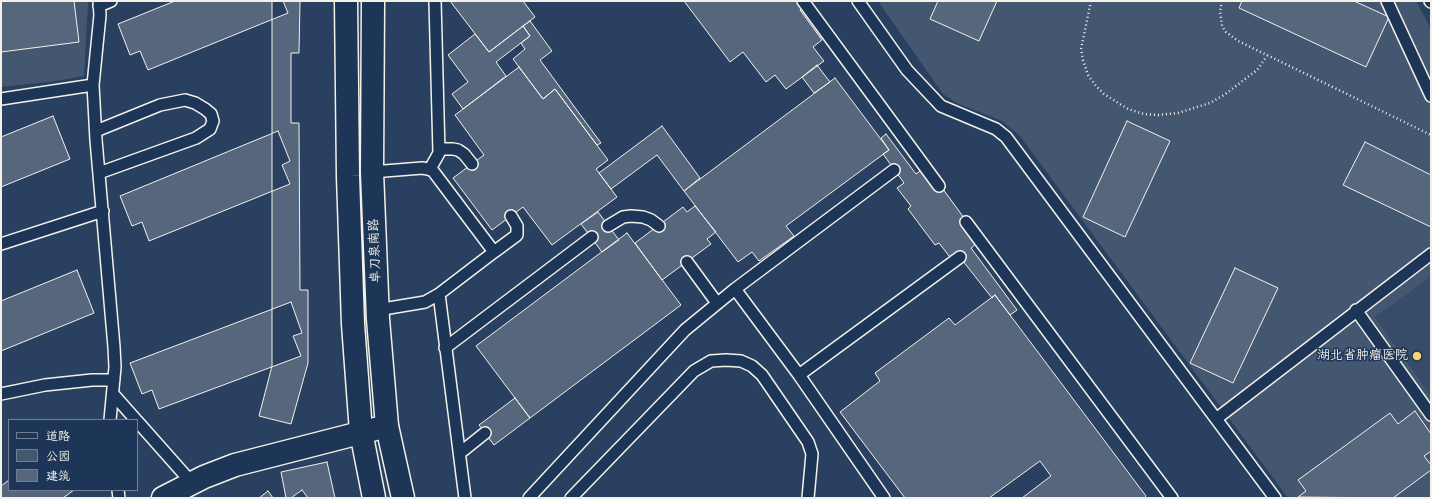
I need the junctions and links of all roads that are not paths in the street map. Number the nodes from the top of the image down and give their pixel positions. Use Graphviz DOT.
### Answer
graph roads {
  1 [pos="111,1"];
  2 [pos="346,1"];
  3 [pos="373,1"];
  4 [pos="435,1"];
  5 [pos="803,1"];
  6 [pos="858,1"];
  7 [pos="1387,1"];
  8 [pos="99,3"];
  9 [pos="93,86"];
  10 [pos="1431,96"];
  11 [pos="1,99"];
  12 [pos="96,131"];
  13 [pos="439,149"];
  14 [pos="915,155"];
  15 [pos="906,162"];
  16 [pos="472,164"];
  17 [pos="430,170"];
  18 [pos="894,170"];
  19 [pos="372,172"];
  20 [pos="99,173"];
  21 [pos="939,186"];
  22 [pos="103,211"];
  23 [pos="511,216"];
  24 [pos="966,222"];
  25 [pos="608,226"];
  26 [pos="659,226"];
  27 [pos="592,237"];
  28 [pos="1,244"];
  29 [pos="494,252"];
  30 [pos="1431,254"];
  31 [pos="960,257"];
  32 [pos="686,262"];
  33 [pos="735,289"];
  34 [pos="439,294"];
  35 [pos="717,303"];
  36 [pos="377,310"];
  37 [pos="1356,310"];
  38 [pos="445,348"];
  39 [pos="799,375"];
  40 [pos="114,380"];
  41 [pos="1,394"];
  42 [pos="112,394"];
  43 [pos="1431,415"];
  44 [pos="110,419"];
  45 [pos="135,419"];
  46 [pos="1216,419"];
  47 [pos="138,422"];
  48 [pos="387,426"];
  49 [pos="361,432"];
  50 [pos="485,433"];
  51 [pos="460,453"];
  52 [pos="192,483"];
  53 [pos="163,498"];
  54 [pos="374,498"];
  55 [pos="404,498"];
  56 [pos="465,498"];
  57 [pos="529,498"];
  58 [pos="571,498"];
  59 [pos="808,498"];
  60 [pos="884,498"];
  61 [pos="1172,498"];
  62 [pos="1275,498"];
  1 -- 8 [label="lane"];
  2 -- 49 [label="street, 卓刀泉南路"];
  3 -- 19 [label="street, 卓刀泉南路"];
  4 -- 13 [label="lane"];
  5 -- 14 [label="lane"];
  6 -- 46 [label="lane"];
  7 -- 10 [label="lane"];
  8 -- 9 [label="lane"];
  9 -- 11 [label="lane"];
  9 -- 12 [label="lane"];
  12 -- 20 [label="lane"];
  12 -- 20 [label="lane"];
  13 -- 16 [label="lane"];
  13 -- 17 [label="lane"];
  14 -- 15 [label="lane"];
  14 -- 21 [label="lane"];
  17 -- 19 [label="lane"];
  17 -- 29 [label="lane"];
  18 -- 33 [label="lane"];
  19 -- 36 [label="street, 卓刀泉南路"];
  20 -- 22 [label="lane"];
  22 -- 28 [label="lane"];
  22 -- 40 [label="lane"];
  23 -- 29 [label="lane"];
  24 -- 61 [label="lane"];
  25 -- 26 [label="lane"];
  27 -- 38 [label="lane"];
  29 -- 34 [label="lane"];
  30 -- 37 [label="lane"];
  31 -- 39 [label="lane"];
  32 -- 35 [label="lane"];
  33 -- 35 [label="lane"];
  33 -- 39 [label="lane"];
  34 -- 36 [label="lane"];
  34 -- 38 [label="lane"];
  35 -- 57 [label="lane"];
  36 -- 48 [label="street, 卓刀泉南路"];
  37 -- 43 [label="lane"];
  37 -- 46 [label="lane"];
  38 -- 51 [label="lane"];
  39 -- 60 [label="lane"];
  40 -- 41 [label="lane"];
  40 -- 42 [label="lane"];
  42 -- 44 [label="lane"];
  42 -- 45 [label="lane"];
  46 -- 62 [label="lane"];
  47 -- 52 [label="lane"];
  48 -- 49 [label="street"];
  48 -- 55 [label="street, 卓刀泉南路"];
  49 -- 52 [label="street"];
  49 -- 54 [label="street, 卓刀泉南路"];
  50 -- 51 [label="lane"];
  51 -- 56 [label="lane"];
  52 -- 53 [label="street"];
  58 -- 59 [label="lane"];
}
